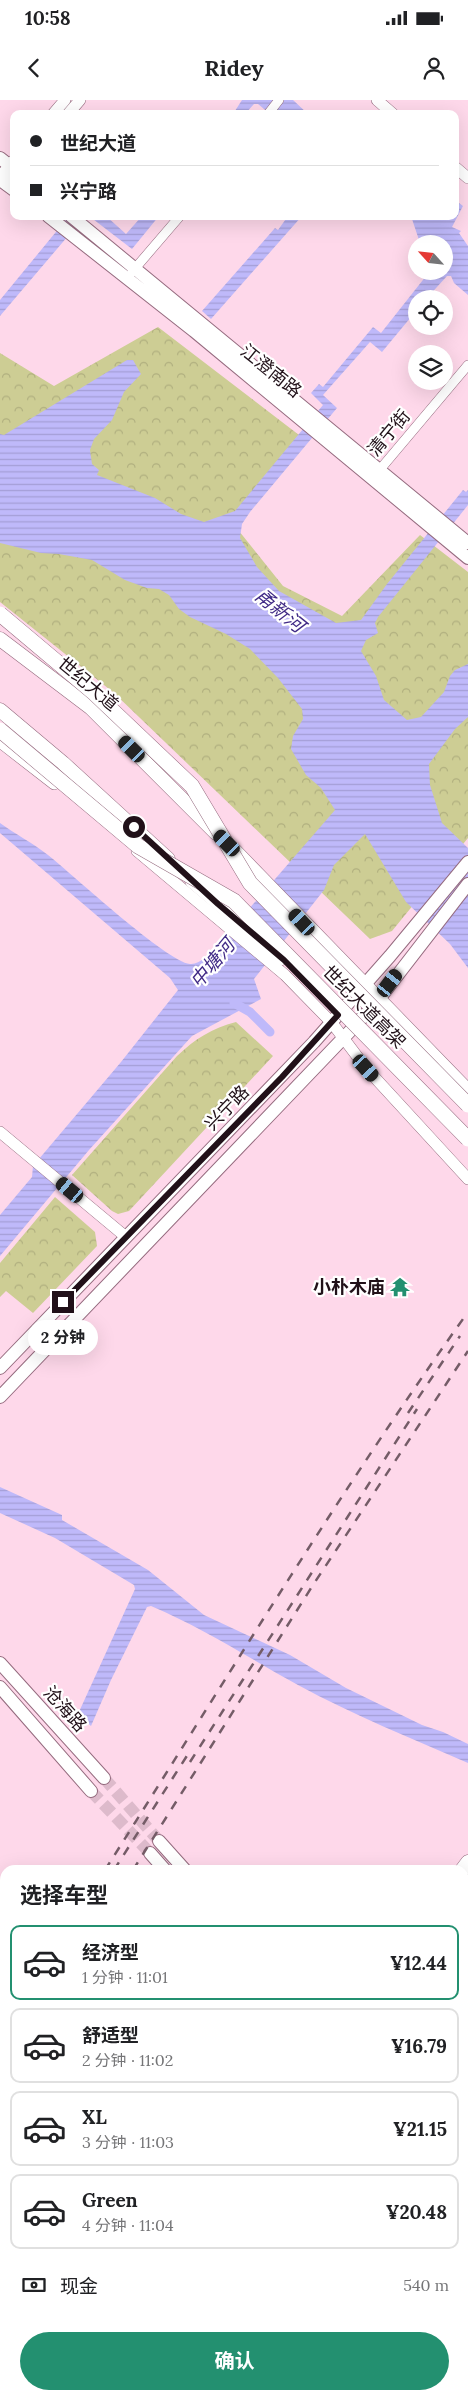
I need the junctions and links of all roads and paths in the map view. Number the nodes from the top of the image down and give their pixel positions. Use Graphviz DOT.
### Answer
graph roads {
  1 [pos="65,100"];
  2 [pos="80,100"];
  3 [pos="279,100"];
  4 [pos="380,101"];
  5 [pos="56,110"];
  6 [pos="71,110"];
  7 [pos="271,110"];
  8 [pos="389,110"];
  9 [pos="54,220"];
  10 [pos="75,220"];
  11 [pos="177,220"];
  12 [pos="131,273"];
  13 [pos="468,365"];
  14 [pos="377,473"];
  15 [pos="468,543"];
  16 [pos="468,558"];
  17 [pos="0,614"];
  18 [pos="0,639"];
  19 [pos="0,710"];
  20 [pos="0,730"];
  21 [pos="0,742"];
  22 [pos="468,862"];
  23 [pos="252,876"];
  24 [pos="468,884"];
  25 [pos="365,985"];
  26 [pos="379,999"];
  27 [pos="335,1019"];
  28 [pos="348,1033"];
  29 [pos="468,1091"];
  30 [pos="468,1105"];
  31 [pos="0,1132"];
  32 [pos="468,1139"];
  33 [pos="468,1147"];
  34 [pos="468,1179"];
  35 [pos="126,1237"];
  36 [pos="0,1368"];
  37 [pos="0,1397"];
  38 [pos="0,1663"];
  39 [pos="0,1687"];
  40 [pos="104,1778"];
  41 [pos="91,1791"];
  42 [pos="159,1841"];
  43 [pos="150,1853"];
  44 [pos="161,1865"];
  45 [pos="181,1865"];
  1 -- 5 [label="street"];
  2 -- 6 [label="street"];
  3 -- 7 [label="street"];
  4 -- 8 [label="street"];
  9 -- 12 [label="main road, 江澄南路"];
  10 -- 12 [label="main road, 江澄南路"];
  11 -- 12 [label="street"];
  12 -- 14 [label="main road, 江澄南路"];
  13 -- 14 [label="street, 清宁街"];
  14 -- 15 [label="main road, 江澄南路"];
  14 -- 16 [label="main road, 江澄南路"];
  17 -- 23 [label="highway, 世纪大道高架, bridge"];
  18 -- 23 [label="main road, 世纪大道"];
  19 -- 27 [label="main road"];
  20 -- 32 [label="highway, 世纪大道高架, bridge"];
  21 -- 27 [label="street"];
  22 -- 25 [label="main road, 兴宁路"];
  23 -- 25 [label="main road, 世纪大道"];
  23 -- 30 [label="highway, 世纪大道高架, bridge"];
  24 -- 26 [label="main road, 兴宁路"];
  25 -- 26 [label="main road, 世纪大道"];
  25 -- 27 [label="main road, 兴宁路"];
  26 -- 28 [label="main road, 兴宁路"];
  26 -- 29 [label="main road"];
  27 -- 28 [label="main road"];
  27 -- 35 [label="main road, 兴宁路"];
  28 -- 33 [label="main road"];
  28 -- 34 [label="street"];
  28 -- 37 [label="main road, 兴宁路"];
  31 -- 35 [label="street"];
  35 -- 36 [label="main road, 兴宁路"];
  38 -- 40 [label="main road, 沧海路"];
  39 -- 41 [label="main road, 沧海路"];
  42 -- 45 [label="main road"];
  43 -- 44 [label="main road"];
}
